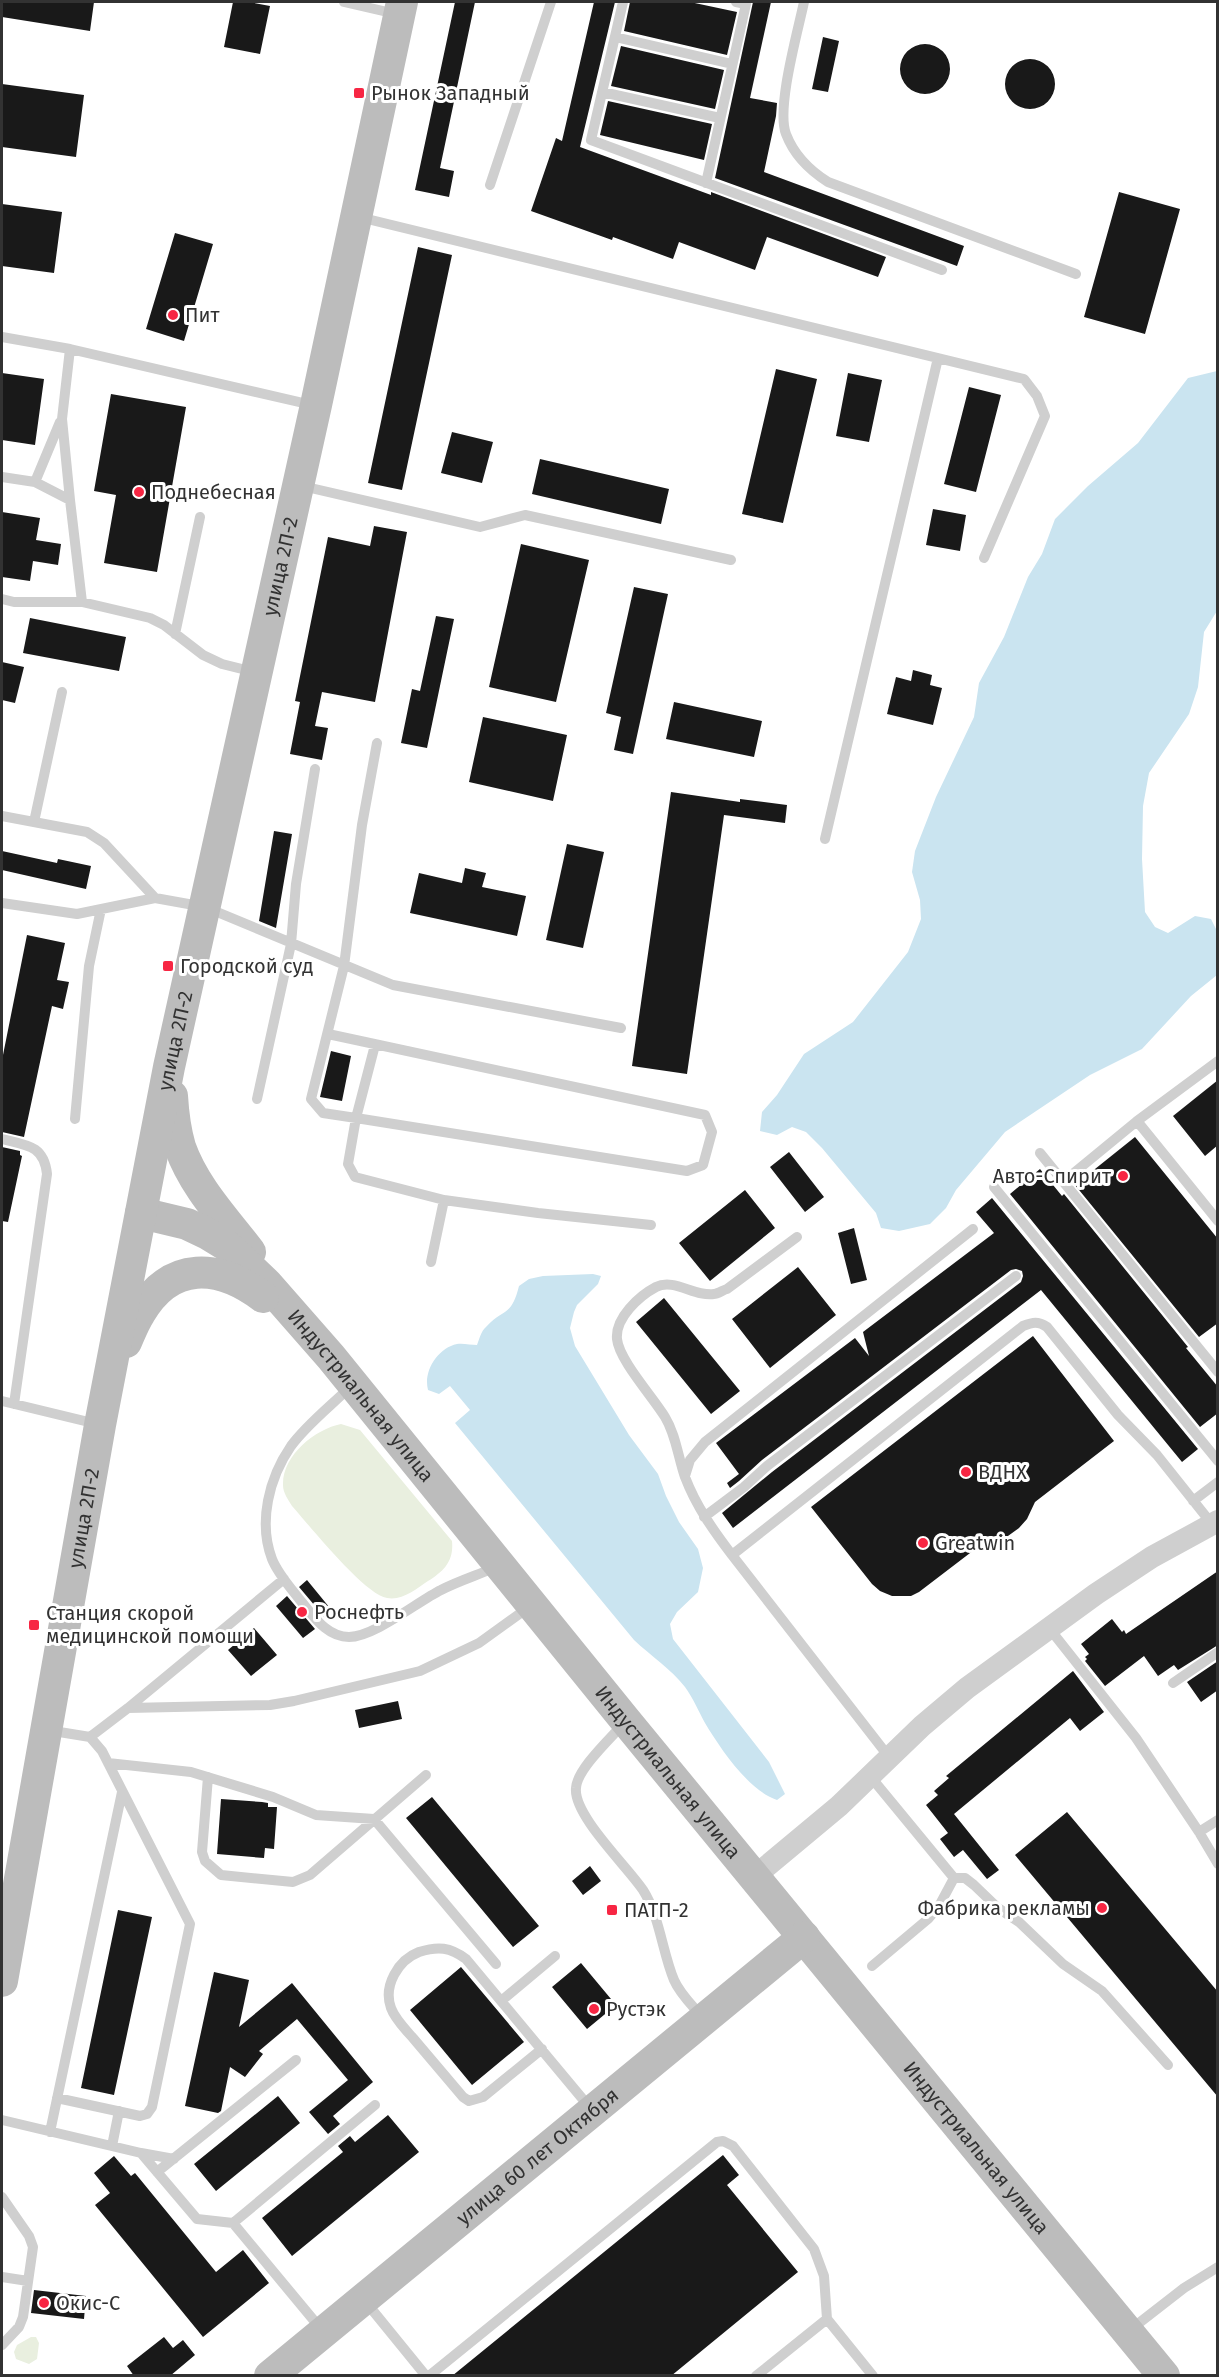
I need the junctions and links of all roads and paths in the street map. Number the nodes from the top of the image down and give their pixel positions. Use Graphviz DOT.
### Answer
graph roads {
  1 [pos="344,2"];
  2 [pos="551,2"];
  3 [pos="623,2"];
  4 [pos="736,2"];
  5 [pos="804,2"];
  6 [pos="401,8"];
  7 [pos="615,37"];
  8 [pos="732,64"];
  9 [pos="602,92"];
  10 [pos="720,118"];
  11 [pos="706,183"];
  12 [pos="490,185"];
  13 [pos="356,216"];
  14 [pos="942,270"];
  15 [pos="1076,274"];
  16 [pos="2,337"];
  17 [pos="70,349"];
  18 [pos="938,358"];
  19 [pos="316,405"];
  20 [pos="62,419"];
  21 [pos="2,477"];
  22 [pos="35,482"];
  23 [pos="298,485"];
  24 [pos="70,500"];
  25 [pos="200,517"];
  26 [pos="984,558"];
  27 [pos="731,560"];
  28 [pos="2,599"];
  29 [pos="81,602"];
  30 [pos="175,634"];
  31 [pos="257,673"];
  32 [pos="62,692"];
  33 [pos="377,743"];
  34 [pos="315,769"];
  35 [pos="2,816"];
  36 [pos="34,822"];
  37 [pos="825,839"];
  38 [pos="155,898"];
  39 [pos="2,903"];
  40 [pos="205,907"];
  41 [pos="101,909"];
  42 [pos="291,944"];
  43 [pos="344,966"];
  44 [pos="621,1028"];
  45 [pos="328,1034"];
  46 [pos="375,1045"];
  47 [pos="1218,1061"];
  48 [pos="169,1067"];
  49 [pos="257,1099"];
  50 [pos="356,1118"];
  51 [pos="75,1119"];
  52 [pos="1137,1121"];
  53 [pos="2,1139"];
  54 [pos="1040,1153"];
  55 [pos="1064,1181"];
  56 [pos="994,1187"];
  57 [pos="444,1200"];
  58 [pos="141,1213"];
  59 [pos="1218,1221"];
  60 [pos="651,1225"];
  61 [pos="973,1229"];
  62 [pos="797,1238"];
  63 [pos="430,1262"];
  64 [pos="1016,1276"];
  65 [pos="331,1357"];
  66 [pos="1218,1372"];
  67 [pos="110,1375"];
  68 [pos="352,1385"];
  69 [pos="2,1401"];
  70 [pos="14,1404"];
  71 [pos="100,1425"];
  72 [pos="1218,1461"];
  73 [pos="685,1476"];
  74 [pos="1218,1482"];
  75 [pos="1193,1501"];
  76 [pos="704,1517"];
  77 [pos="1215,1522"];
  78 [pos="732,1555"];
  79 [pos="499,1566"];
  80 [pos="284,1579"];
  81 [pos="531,1605"];
  82 [pos="1049,1628"];
  83 [pos="1218,1652"];
  84 [pos="1173,1683"];
  85 [pos="128,1708"];
  86 [pos="626,1721"];
  87 [pos="47,1730"];
  88 [pos="90,1737"];
  89 [pos="889,1757"];
  90 [pos="108,1763"];
  91 [pos="426,1775"];
  92 [pos="870,1776"];
  93 [pos="208,1777"];
  94 [pos="122,1792"];
  95 [pos="374,1820"];
  96 [pos="1218,1820"];
  97 [pos="1199,1832"];
  98 [pos="1218,1864"];
  99 [pos="755,1876"];
  100 [pos="954,1878"];
  101 [pos="804,1937"];
  102 [pos="555,1956"];
  103 [pos="496,1964"];
  104 [pos="872,1965"];
  105 [pos="2,1981"];
  106 [pos="501,2001"];
  107 [pos="704,2020"];
  108 [pos="542,2049"];
  109 [pos="296,2060"];
  110 [pos="1168,2065"];
  111 [pos="57,2098"];
  112 [pos="375,2105"];
  113 [pos="119,2111"];
  114 [pos="593,2111"];
  115 [pos="2,2120"];
  116 [pos="50,2132"];
  117 [pos="112,2146"];
  118 [pos="141,2152"];
  119 [pos="174,2159"];
  120 [pos="157,2172"];
  121 [pos="2,2197"];
  122 [pos="233,2223"];
  123 [pos="1218,2267"];
  124 [pos="2,2277"];
  125 [pos="28,2281"];
  126 [pos="363,2298"];
  127 [pos="827,2319"];
  128 [pos="323,2331"];
  129 [pos="1128,2332"];
  130 [pos="2,2345"];
  131 [pos="270,2376"];
  132 [pos="428,2376"];
  133 [pos="756,2376"];
  134 [pos="873,2376"];
  135 [pos="1164,2376"];
  1 -- 6 [label="lane"];
  2 -- 12 [label="lane"];
  3 -- 7 [label="lane"];
  4 -- 8 [label="lane"];
  5 -- 15 [label="lane"];
  6 -- 13 [label="main road, улица 2П-2"];
  7 -- 8 [label="lane"];
  7 -- 9 [label="lane"];
  8 -- 10 [label="lane"];
  9 -- 10 [label="lane"];
  9 -- 11 [label="lane"];
  10 -- 11 [label="lane"];
  11 -- 14 [label="lane"];
  13 -- 18 [label="lane"];
  13 -- 19 [label="main road, улица 2П-2"];
  16 -- 17 [label="lane"];
  17 -- 19 [label="lane"];
  17 -- 20 [label="lane"];
  18 -- 26 [label="lane"];
  18 -- 37 [label="lane"];
  19 -- 23 [label="main road, улица 2П-2"];
  20 -- 22 [label="lane"];
  20 -- 24 [label="lane"];
  21 -- 22 [label="lane"];
  22 -- 24 [label="lane"];
  23 -- 27 [label="lane"];
  23 -- 31 [label="main road, улица 2П-2"];
  24 -- 29 [label="lane"];
  25 -- 30 [label="lane"];
  28 -- 29 [label="lane"];
  29 -- 30 [label="lane"];
  30 -- 31 [label="lane"];
  31 -- 40 [label="main road, улица 2П-2"];
  32 -- 36 [label="lane"];
  33 -- 43 [label="lane"];
  34 -- 42 [label="lane"];
  35 -- 36 [label="lane"];
  36 -- 38 [label="lane"];
  38 -- 40 [label="lane"];
  38 -- 41 [label="lane"];
  39 -- 41 [label="lane"];
  40 -- 42 [label="lane"];
  40 -- 48 [label="main road, улица 2П-2"];
  41 -- 51 [label="lane"];
  42 -- 43 [label="lane"];
  42 -- 49 [label="lane"];
  43 -- 44 [label="lane"];
  43 -- 45 [label="lane"];
  45 -- 46 [label="lane"];
  45 -- 50 [label="lane"];
  46 -- 50 [label="lane"];
  46 -- 50 [label="lane"];
  47 -- 52 [label="lane"];
  48 -- 58 [label="main road, улица 2П-2"];
  48 -- 65 [label="main road"];
  50 -- 57 [label="lane"];
  52 -- 55 [label="lane"];
  52 -- 59 [label="lane"];
  53 -- 70 [label="lane"];
  54 -- 55 [label="lane"];
  55 -- 66 [label="lane"];
  56 -- 72 [label="lane"];
  57 -- 60 [label="lane"];
  57 -- 63 [label="lane"];
  58 -- 65 [label="main road, Индустриальная улица"];
  58 -- 67 [label="main road, улица 2П-2"];
  61 -- 73 [label="lane"];
  62 -- 73 [label="lane"];
  64 -- 76 [label="lane"];
  65 -- 67 [label="main road"];
  65 -- 68 [label="main road, Индустриальная улица"];
  67 -- 71 [label="main road, улица 2П-2"];
  68 -- 79 [label="main road, Индустриальная улица"];
  68 -- 80 [label="lane"];
  69 -- 70 [label="lane"];
  70 -- 71 [label="lane"];
  71 -- 87 [label="main road, улица 2П-2"];
  73 -- 76 [label="lane"];
  74 -- 75 [label="lane"];
  75 -- 77 [label="lane"];
  75 -- 78 [label="lane"];
  76 -- 78 [label="lane"];
  77 -- 82 [label="street"];
  78 -- 89 [label="lane"];
  79 -- 80 [label="lane"];
  79 -- 81 [label="main road, Индустриальная улица"];
  80 -- 85 [label="lane"];
  81 -- 85 [label="lane"];
  81 -- 86 [label="main road, Индустриальная улица"];
  82 -- 89 [label="street"];
  82 -- 97 [label="lane"];
  83 -- 84 [label="lane"];
  85 -- 88 [label="lane"];
  86 -- 99 [label="main road, Индустриальная улица"];
  86 -- 107 [label="lane"];
  87 -- 88 [label="lane"];
  87 -- 105 [label="main road, улица 2П-2"];
  88 -- 90 [label="lane"];
  89 -- 92 [label="street"];
  90 -- 93 [label="lane"];
  90 -- 94 [label="lane"];
  91 -- 95 [label="lane"];
  92 -- 99 [label="street"];
  92 -- 100 [label="lane"];
  93 -- 95 [label="lane"];
  93 -- 95 [label="lane"];
  94 -- 111 [label="lane"];
  94 -- 113 [label="lane"];
  95 -- 103 [label="lane"];
  96 -- 97 [label="lane"];
  97 -- 98 [label="lane"];
  99 -- 101 [label="main road, Индустриальная улица"];
  100 -- 104 [label="lane"];
  100 -- 110 [label="lane"];
  101 -- 107 [label="main road, улица 60 лет Октября"];
  101 -- 129 [label="main road, Индустриальная улица"];
  102 -- 106 [label="lane"];
  106 -- 108 [label="lane"];
  106 -- 108 [label="lane"];
  107 -- 114 [label="main road, улица 60 лет Октября"];
  108 -- 114 [label="lane"];
  109 -- 119 [label="lane"];
  111 -- 113 [label="lane"];
  111 -- 116 [label="lane"];
  112 -- 122 [label="lane"];
  113 -- 117 [label="lane"];
  114 -- 126 [label="main road, улица 60 лет Октября"];
  115 -- 116 [label="lane"];
  116 -- 117 [label="lane"];
  117 -- 118 [label="lane"];
  118 -- 119 [label="lane"];
  118 -- 120 [label="lane"];
  119 -- 120 [label="lane"];
  120 -- 122 [label="lane"];
  121 -- 125 [label="lane"];
  122 -- 128 [label="lane"];
  123 -- 129 [label="lane"];
  124 -- 125 [label="lane"];
  125 -- 130 [label="lane"];
  126 -- 128 [label="main road, улица 60 лет Октября"];
  126 -- 132 [label="lane"];
  127 -- 132 [label="lane"];
  127 -- 133 [label="lane"];
  127 -- 134 [label="lane"];
  128 -- 131 [label="main road, улица 60 лет Октября"];
  129 -- 135 [label="main road, Индустриальная улица"];
}
